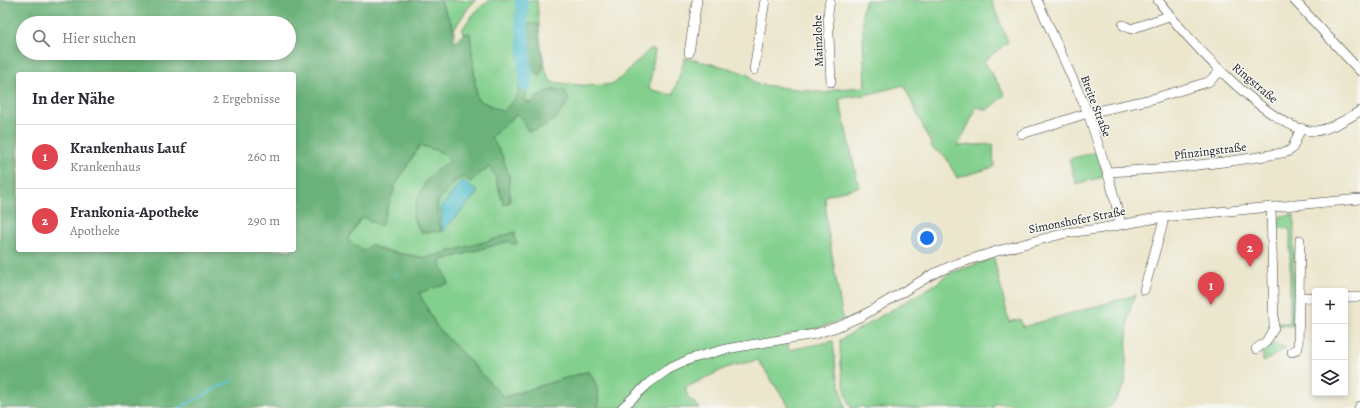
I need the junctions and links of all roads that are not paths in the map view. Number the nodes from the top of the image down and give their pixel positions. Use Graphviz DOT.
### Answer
graph roads {
  1 [pos="697,0"];
  2 [pos="765,0"];
  3 [pos="830,0"];
  4 [pos="1038,0"];
  5 [pos="1158,0"];
  6 [pos="1294,0"];
  7 [pos="1169,16"];
  8 [pos="1123,25"];
  9 [pos="689,54"];
  10 [pos="754,70"];
  11 [pos="1221,71"];
  12 [pos="1360,71"];
  13 [pos="831,82"];
  14 [pos="1360,111"];
  15 [pos="1088,113"];
  16 [pos="1301,128"];
  17 [pos="1022,134"];
  18 [pos="1107,172"];
  19 [pos="1360,199"];
  20 [pos="1270,207"];
  21 [pos="1163,217"];
  22 [pos="1121,224"];
  23 [pos="1300,240"];
  24 [pos="1144,290"];
  25 [pos="1312,297"];
  26 [pos="1348,297"];
  27 [pos="1360,297"];
  28 [pos="1299,298"];
  29 [pos="1256,349"];
  30 [pos="1292,352"];
  31 [pos="622,408"];
  1 -- 9 [label="street"];
  2 -- 10 [label="street"];
  3 -- 13 [label="street, Mainzlohe"];
  4 -- 15 [label="street, Breite Straße"];
  5 -- 7 [label="street, Ringstraße"];
  6 -- 12 [label="street"];
  7 -- 8 [label="street"];
  7 -- 11 [label="street, Ringstraße"];
  11 -- 15 [label="street"];
  11 -- 16 [label="street, Ringstraße"];
  14 -- 16 [label="street, Ringstraße"];
  15 -- 17 [label="street"];
  15 -- 18 [label="street, Breite Straße"];
  16 -- 18 [label="street, Pfinzingstraße"];
  18 -- 22 [label="street, Breite Straße"];
  19 -- 20 [label="street, Simonshofer Straße"];
  20 -- 21 [label="street, Simonshofer Straße"];
  20 -- 29 [label="street"];
  21 -- 22 [label="street, Simonshofer Straße"];
  21 -- 24 [label="street"];
  22 -- 31 [label="street, Simonshofer Straße"];
  23 -- 28 [label="street"];
  25 -- 28 [label="street"];
  26 -- 27 [label="street"];
  28 -- 30 [label="street"];
}
